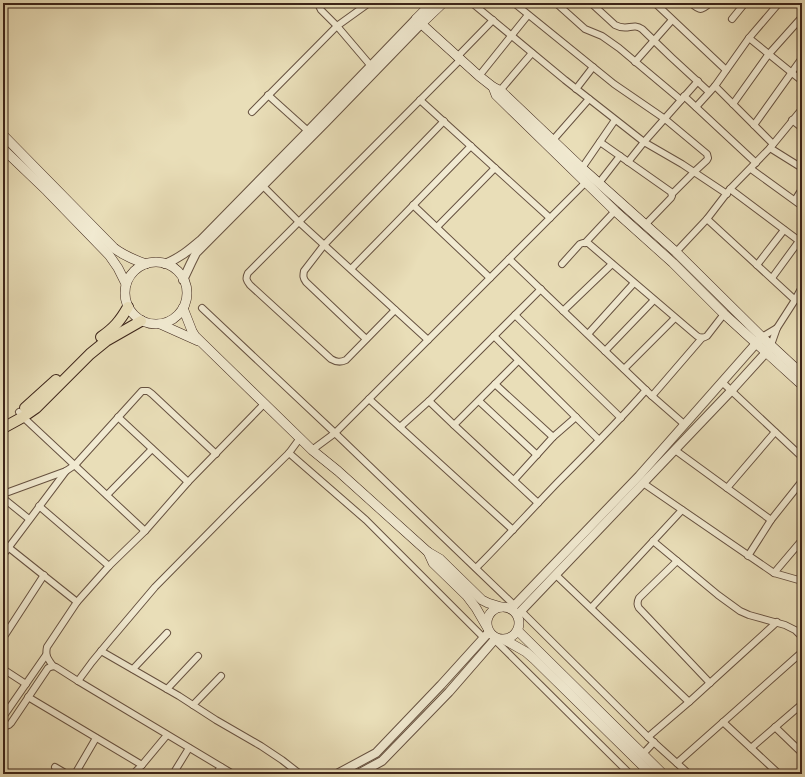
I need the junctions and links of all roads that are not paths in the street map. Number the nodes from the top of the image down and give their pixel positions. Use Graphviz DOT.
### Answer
graph roads {
  1 [pos="319,3"];
  2 [pos="369,3"];
  3 [pos="432,3"];
  4 [pos="443,3"];
  5 [pos="472,3"];
  6 [pos="514,3"];
  7 [pos="556,3"];
  8 [pos="591,3"];
  9 [pos="655,3"];
  10 [pos="691,3"];
  11 [pos="710,3"];
  12 [pos="745,3"];
  13 [pos="779,3"];
  14 [pos="528,15"];
  15 [pos="802,17"];
  16 [pos="732,19"];
  17 [pos="493,20"];
  18 [pos="672,20"];
  19 [pos="419,22"];
  20 [pos="337,26"];
  21 [pos="511,36"];
  22 [pos="748,38"];
  23 [pos="654,41"];
  24 [pos="532,53"];
  25 [pos="768,55"];
  26 [pos="459,58"];
  27 [pos="802,58"];
  28 [pos="635,62"];
  29 [pos="371,66"];
  30 [pos="593,67"];
  31 [pos="726,70"];
  32 [pos="791,73"];
  33 [pos="478,76"];
  34 [pos="698,81"];
  35 [pos="802,81"];
  36 [pos="715,86"];
  37 [pos="576,89"];
  38 [pos="497,91"];
  39 [pos="709,92"];
  40 [pos="268,95"];
  41 [pos="682,98"];
  42 [pos="589,99"];
  43 [pos="420,100"];
  44 [pos="733,104"];
  45 [pos="696,107"];
  46 [pos="802,108"];
  47 [pos="252,112"];
  48 [pos="665,118"];
  49 [pos="616,120"];
  50 [pos="792,120"];
  51 [pos="444,122"];
  52 [pos="754,125"];
  53 [pos="802,128"];
  54 [pos="308,131"];
  55 [pos="3,135"];
  56 [pos="553,140"];
  57 [pos="600,142"];
  58 [pos="644,142"];
  59 [pos="471,146"];
  60 [pos="772,146"];
  61 [pos="3,149"];
  62 [pos="620,156"];
  63 [pos="628,162"];
  64 [pos="756,163"];
  65 [pos="495,168"];
  66 [pos="582,168"];
  67 [pos="802,168"];
  68 [pos="751,169"];
  69 [pos="694,172"];
  70 [pos="35,174"];
  71 [pos="586,182"];
  72 [pos="599,184"];
  73 [pos="262,186"];
  74 [pos="50,188"];
  75 [pos="802,189"];
  76 [pos="729,191"];
  77 [pos="672,194"];
  78 [pos="795,200"];
  79 [pos="413,205"];
  80 [pos="802,206"];
  81 [pos="615,211"];
  82 [pos="550,218"];
  83 [pos="706,219"];
  84 [pos="299,222"];
  85 [pos="645,225"];
  86 [pos="437,227"];
  87 [pos="784,230"];
  88 [pos="801,242"];
  89 [pos="585,243"];
  90 [pos="324,245"];
  91 [pos="676,252"];
  92 [pos="509,259"];
  93 [pos="146,264"];
  94 [pos="165,264"];
  95 [pos="562,264"];
  96 [pos="612,264"];
  97 [pos="757,265"];
  98 [pos="350,269"];
  99 [pos="490,278"];
  100 [pos="772,278"];
  101 [pos="183,280"];
  102 [pos="634,283"];
  103 [pos="126,284"];
  104 [pos="802,287"];
  105 [pos="541,289"];
  106 [pos="654,300"];
  107 [pos="795,300"];
  108 [pos="128,307"];
  109 [pos="183,308"];
  110 [pos="202,308"];
  111 [pos="395,310"];
  112 [pos="563,311"];
  113 [pos="724,314"];
  114 [pos="515,315"];
  115 [pos="675,318"];
  116 [pos="141,321"];
  117 [pos="160,324"];
  118 [pos="777,328"];
  119 [pos="588,334"];
  120 [pos="494,336"];
  121 [pos="702,338"];
  122 [pos="366,339"];
  123 [pos="428,340"];
  124 [pos="759,340"];
  125 [pos="202,344"];
  126 [pos="769,349"];
  127 [pos="606,351"];
  128 [pos="518,361"];
  129 [pos="624,369"];
  130 [pos="802,374"];
  131 [pos="722,382"];
  132 [pos="495,384"];
  133 [pos="802,385"];
  134 [pos="646,390"];
  135 [pos="732,391"];
  136 [pos="652,396"];
  137 [pos="369,399"];
  138 [pos="429,401"];
  139 [pos="479,401"];
  140 [pos="264,404"];
  141 [pos="21,415"];
  142 [pos="118,417"];
  143 [pos="576,417"];
  144 [pos="621,418"];
  145 [pos="3,422"];
  146 [pos="684,424"];
  147 [pos="454,426"];
  148 [pos="400,427"];
  149 [pos="3,428"];
  150 [pos="775,432"];
  151 [pos="335,433"];
  152 [pos="553,437"];
  153 [pos="300,438"];
  154 [pos="599,440"];
  155 [pos="152,449"];
  156 [pos="312,450"];
  157 [pos="675,450"];
  158 [pos="289,452"];
  159 [pos="216,454"];
  160 [pos="537,455"];
  161 [pos="802,457"];
  162 [pos="75,465"];
  163 [pos="66,471"];
  164 [pos="514,480"];
  165 [pos="188,482"];
  166 [pos="802,482"];
  167 [pos="643,484"];
  168 [pos="727,488"];
  169 [pos="3,494"];
  170 [pos="107,495"];
  171 [pos="3,498"];
  172 [pos="538,503"];
  173 [pos="39,506"];
  174 [pos="682,510"];
  175 [pos="30,519"];
  176 [pos="771,520"];
  177 [pos="514,530"];
  178 [pos="145,531"];
  179 [pos="802,540"];
  180 [pos="653,541"];
  181 [pos="5,545"];
  182 [pos="428,552"];
  183 [pos="3,554"];
  184 [pos="748,556"];
  185 [pos="677,561"];
  186 [pos="110,566"];
  187 [pos="476,568"];
  188 [pos="774,573"];
  189 [pos="556,575"];
  190 [pos="44,576"];
  191 [pos="802,581"];
  192 [pos="77,602"];
  193 [pos="501,607"];
  194 [pos="591,608"];
  195 [pos="516,610"];
  196 [pos="777,622"];
  197 [pos="518,631"];
  198 [pos="487,632"];
  199 [pos="167,633"];
  200 [pos="802,637"];
  201 [pos="3,638"];
  202 [pos="499,639"];
  203 [pos="101,651"];
  204 [pos="802,652"];
  205 [pos="46,656"];
  206 [pos="198,656"];
  207 [pos="53,666"];
  208 [pos="3,668"];
  209 [pos="133,669"];
  210 [pos="221,676"];
  211 [pos="78,681"];
  212 [pos="710,683"];
  213 [pos="26,684"];
  214 [pos="568,686"];
  215 [pos="167,689"];
  216 [pos="28,697"];
  217 [pos="689,702"];
  218 [pos="802,704"];
  219 [pos="193,705"];
  220 [pos="3,717"];
  221 [pos="723,722"];
  222 [pos="775,727"];
  223 [pos="3,728"];
  224 [pos="167,734"];
  225 [pos="648,737"];
  226 [pos="96,738"];
  227 [pos="654,742"];
  228 [pos="189,748"];
  229 [pos="751,748"];
  230 [pos="801,751"];
  231 [pos="643,754"];
  232 [pos="677,763"];
  233 [pos="142,765"];
  234 [pos="220,766"];
  235 [pos="55,767"];
  236 [pos="368,768"];
  237 [pos="646,773"];
  238 [pos="67,774"];
  239 [pos="74,774"];
  240 [pos="133,774"];
  241 [pos="173,774"];
  242 [pos="216,774"];
  243 [pos="233,774"];
  244 [pos="300,774"];
  245 [pos="337,774"];
  246 [pos="358,774"];
  247 [pos="382,774"];
  248 [pos="630,774"];
  249 [pos="663,774"];
  250 [pos="689,774"];
  251 [pos="779,774"];
  1 -- 20 [label="street"];
  2 -- 20 [label="street"];
  3 -- 19 [label="main road"];
  4 -- 19 [label="main road"];
  5 -- 17 [label="street"];
  6 -- 14 [label="street"];
  7 -- 28 [label="street"];
  8 -- 23 [label="street"];
  9 -- 18 [label="street"];
  10 -- 11 [label="street"];
  12 -- 16 [label="street"];
  13 -- 22 [label="street"];
  14 -- 21 [label="street"];
  14 -- 30 [label="street"];
  15 -- 25 [label="street"];
  17 -- 21 [label="street"];
  17 -- 26 [label="street"];
  18 -- 23 [label="street"];
  18 -- 31 [label="street"];
  19 -- 26 [label="main road"];
  19 -- 29 [label="street"];
  19 -- 73 [label="street"];
  20 -- 29 [label="street"];
  20 -- 40 [label="street"];
  21 -- 24 [label="street"];
  21 -- 33 [label="street"];
  22 -- 25 [label="street"];
  22 -- 31 [label="street"];
  23 -- 28 [label="street"];
  23 -- 34 [label="street"];
  24 -- 37 [label="street"];
  24 -- 38 [label="street"];
  25 -- 32 [label="street"];
  25 -- 44 [label="street"];
  26 -- 33 [label="main road"];
  26 -- 43 [label="street"];
  27 -- 32 [label="street"];
  28 -- 41 [label="street"];
  29 -- 54 [label="street"];
  30 -- 37 [label="street"];
  30 -- 48 [label="street"];
  31 -- 36 [label="street"];
  32 -- 35 [label="street"];
  32 -- 52 [label="street"];
  33 -- 38 [label="main road"];
  34 -- 39 [label="street"];
  34 -- 41 [label="street"];
  36 -- 39 [label="street"];
  36 -- 44 [label="street"];
  37 -- 42 [label="street"];
  38 -- 56 [label="main road"];
  38 -- 71 [label="main road"];
  39 -- 45 [label="street"];
  40 -- 47 [label="street"];
  40 -- 54 [label="street"];
  41 -- 45 [label="street"];
  41 -- 48 [label="street"];
  42 -- 49 [label="street"];
  42 -- 56 [label="street"];
  43 -- 51 [label="street"];
  43 -- 84 [label="street"];
  44 -- 52 [label="street"];
  45 -- 64 [label="street"];
  46 -- 50 [label="street"];
  48 -- 58 [label="street"];
  48 -- 69 [label="street"];
  49 -- 57 [label="street"];
  49 -- 58 [label="street"];
  50 -- 53 [label="street"];
  50 -- 60 [label="street"];
  51 -- 59 [label="street"];
  51 -- 90 [label="street"];
  52 -- 60 [label="street"];
  54 -- 94 [label="street"];
  55 -- 70 [label="main road"];
  56 -- 66 [label="main road"];
  57 -- 62 [label="street"];
  57 -- 66 [label="street"];
  58 -- 63 [label="street"];
  58 -- 69 [label="street"];
  59 -- 65 [label="street"];
  59 -- 79 [label="street"];
  60 -- 64 [label="street"];
  60 -- 67 [label="street"];
  61 -- 70 [label="main road"];
  62 -- 63 [label="street"];
  62 -- 72 [label="street"];
  63 -- 77 [label="street"];
  64 -- 68 [label="street"];
  65 -- 82 [label="street"];
  65 -- 86 [label="street"];
  66 -- 72 [label="main road"];
  68 -- 76 [label="street"];
  68 -- 78 [label="street"];
  69 -- 76 [label="street"];
  69 -- 77 [label="street"];
  70 -- 74 [label="main road"];
  71 -- 81 [label="main road"];
  71 -- 82 [label="street"];
  72 -- 85 [label="main road"];
  73 -- 84 [label="street"];
  73 -- 101 [label="street"];
  74 -- 93 [label="main road"];
  74 -- 103 [label="main road"];
  75 -- 78 [label="street"];
  76 -- 83 [label="street"];
  76 -- 87 [label="street"];
  77 -- 85 [label="street"];
  78 -- 80 [label="street"];
  79 -- 86 [label="street"];
  79 -- 98 [label="street"];
  81 -- 89 [label="street"];
  81 -- 113 [label="main road"];
  82 -- 92 [label="street"];
  83 -- 91 [label="street"];
  83 -- 97 [label="street"];
  84 -- 90 [label="street"];
  84 -- 122 [label="street"];
  85 -- 91 [label="main road"];
  86 -- 99 [label="street"];
  87 -- 88 [label="street"];
  87 -- 97 [label="street"];
  88 -- 100 [label="street"];
  89 -- 95 [label="street"];
  89 -- 96 [label="street"];
  90 -- 98 [label="street"];
  90 -- 122 [label="street"];
  91 -- 124 [label="main road"];
  92 -- 99 [label="street"];
  92 -- 105 [label="street"];
  93 -- 94 [label="main road"];
  93 -- 103 [label="main road"];
  94 -- 101 [label="main road"];
  96 -- 102 [label="street"];
  96 -- 112 [label="street"];
  97 -- 100 [label="street"];
  98 -- 111 [label="street"];
  99 -- 123 [label="street"];
  100 -- 107 [label="street"];
  101 -- 109 [label="main road"];
  102 -- 106 [label="street"];
  102 -- 119 [label="street"];
  103 -- 108 [label="main road"];
  104 -- 107 [label="street"];
  105 -- 112 [label="street"];
  105 -- 114 [label="street"];
  106 -- 115 [label="street"];
  106 -- 127 [label="street"];
  107 -- 118 [label="street"];
  108 -- 116 [label="main road"];
  108 -- 141 [label="main road"];
  109 -- 117 [label="main road"];
  109 -- 125 [label="main road"];
  110 -- 151 [label="street"];
  111 -- 122 [label="street"];
  111 -- 123 [label="street"];
  112 -- 119 [label="street"];
  113 -- 121 [label="street"];
  113 -- 124 [label="main road"];
  114 -- 120 [label="street"];
  114 -- 144 [label="street"];
  115 -- 121 [label="street"];
  115 -- 129 [label="street"];
  116 -- 117 [label="main road"];
  116 -- 141 [label="main road"];
  117 -- 125 [label="main road"];
  118 -- 124 [label="street"];
  118 -- 126 [label="street"];
  119 -- 127 [label="street"];
  120 -- 128 [label="street"];
  120 -- 138 [label="street"];
  121 -- 136 [label="street"];
  123 -- 137 [label="street"];
  124 -- 126 [label="main road"];
  124 -- 131 [label="street"];
  125 -- 140 [label="main road"];
  126 -- 130 [label="main road"];
  126 -- 133 [label="main road"];
  126 -- 135 [label="street"];
  127 -- 129 [label="street"];
  128 -- 132 [label="street"];
  128 -- 143 [label="street"];
  129 -- 134 [label="street"];
  131 -- 135 [label="street"];
  131 -- 146 [label="street"];
  132 -- 139 [label="street"];
  132 -- 152 [label="street"];
  134 -- 136 [label="street"];
  134 -- 144 [label="street"];
  135 -- 150 [label="street"];
  135 -- 157 [label="street"];
  136 -- 146 [label="street"];
  137 -- 148 [label="street"];
  137 -- 151 [label="street"];
  138 -- 147 [label="street"];
  138 -- 148 [label="street"];
  139 -- 147 [label="street"];
  139 -- 160 [label="street"];
  140 -- 153 [label="main road"];
  140 -- 159 [label="street"];
  141 -- 145 [label="main road"];
  141 -- 149 [label="main road"];
  141 -- 162 [label="street"];
  142 -- 155 [label="street"];
  142 -- 159 [label="street"];
  142 -- 162 [label="street"];
  143 -- 152 [label="street"];
  143 -- 154 [label="street"];
  144 -- 154 [label="street"];
  146 -- 195 [label="street"];
  147 -- 164 [label="street"];
  148 -- 177 [label="street"];
  150 -- 161 [label="street"];
  150 -- 168 [label="street"];
  151 -- 156 [label="street"];
  151 -- 187 [label="street"];
  152 -- 160 [label="street"];
  153 -- 156 [label="main road"];
  153 -- 158 [label="street"];
  154 -- 172 [label="street"];
  155 -- 165 [label="street"];
  155 -- 170 [label="street"];
  156 -- 182 [label="main road"];
  157 -- 167 [label="street"];
  157 -- 168 [label="street"];
  158 -- 198 [label="street"];
  158 -- 203 [label="street"];
  159 -- 165 [label="street"];
  160 -- 164 [label="street"];
  162 -- 163 [label="street"];
  162 -- 170 [label="street"];
  163 -- 169 [label="street"];
  163 -- 173 [label="street"];
  164 -- 172 [label="street"];
  165 -- 178 [label="street"];
  166 -- 176 [label="street"];
  167 -- 174 [label="street"];
  167 -- 189 [label="street"];
  168 -- 176 [label="street"];
  170 -- 178 [label="street"];
  171 -- 175 [label="street"];
  172 -- 177 [label="street"];
  173 -- 175 [label="street"];
  173 -- 186 [label="street"];
  174 -- 180 [label="street"];
  174 -- 184 [label="street"];
  175 -- 181 [label="street"];
  176 -- 184 [label="street"];
  177 -- 187 [label="street"];
  178 -- 186 [label="street"];
  179 -- 188 [label="street"];
  180 -- 185 [label="street"];
  180 -- 194 [label="street"];
  181 -- 183 [label="street"];
  181 -- 190 [label="street"];
  182 -- 193 [label="main road"];
  182 -- 198 [label="main road"];
  184 -- 188 [label="street"];
  185 -- 196 [label="street"];
  185 -- 212 [label="street"];
  186 -- 192 [label="street"];
  187 -- 195 [label="street"];
  188 -- 191 [label="street"];
  189 -- 194 [label="street"];
  189 -- 195 [label="street"];
  190 -- 192 [label="street"];
  190 -- 201 [label="street"];
  192 -- 205 [label="street"];
  193 -- 195 [label="main road"];
  193 -- 198 [label="main road"];
  194 -- 217 [label="street"];
  195 -- 197 [label="main road"];
  195 -- 225 [label="street"];
  196 -- 200 [label="street"];
  196 -- 212 [label="street"];
  197 -- 202 [label="main road"];
  197 -- 214 [label="main road"];
  198 -- 202 [label="main road"];
  198 -- 245 [label="street"];
  199 -- 209 [label="street"];
  202 -- 214 [label="main road"];
  202 -- 236 [label="street"];
  202 -- 248 [label="street"];
  203 -- 209 [label="street"];
  203 -- 211 [label="street"];
  204 -- 221 [label="street"];
  205 -- 207 [label="street"];
  205 -- 213 [label="street"];
  206 -- 215 [label="street"];
  207 -- 211 [label="street"];
  207 -- 216 [label="street"];
  208 -- 213 [label="street"];
  209 -- 215 [label="street"];
  210 -- 219 [label="street"];
  211 -- 224 [label="street"];
  212 -- 217 [label="street"];
  213 -- 220 [label="street"];
  214 -- 231 [label="main road"];
  214 -- 237 [label="main road"];
  215 -- 219 [label="street"];
  216 -- 223 [label="street"];
  216 -- 226 [label="street"];
  217 -- 225 [label="street"];
  218 -- 222 [label="street"];
  219 -- 244 [label="street"];
  221 -- 229 [label="street"];
  221 -- 232 [label="street"];
  222 -- 229 [label="street"];
  222 -- 230 [label="street"];
  224 -- 228 [label="street"];
  224 -- 233 [label="street"];
  225 -- 227 [label="street"];
  226 -- 233 [label="street"];
  226 -- 239 [label="street"];
  227 -- 231 [label="street"];
  227 -- 232 [label="street"];
  228 -- 234 [label="street"];
  228 -- 241 [label="street"];
  229 -- 251 [label="street"];
  231 -- 249 [label="main road"];
  232 -- 250 [label="street"];
  233 -- 240 [label="street"];
  234 -- 242 [label="street"];
  234 -- 243 [label="street"];
  235 -- 238 [label="street"];
  236 -- 246 [label="street"];
  236 -- 247 [label="street"];
}
